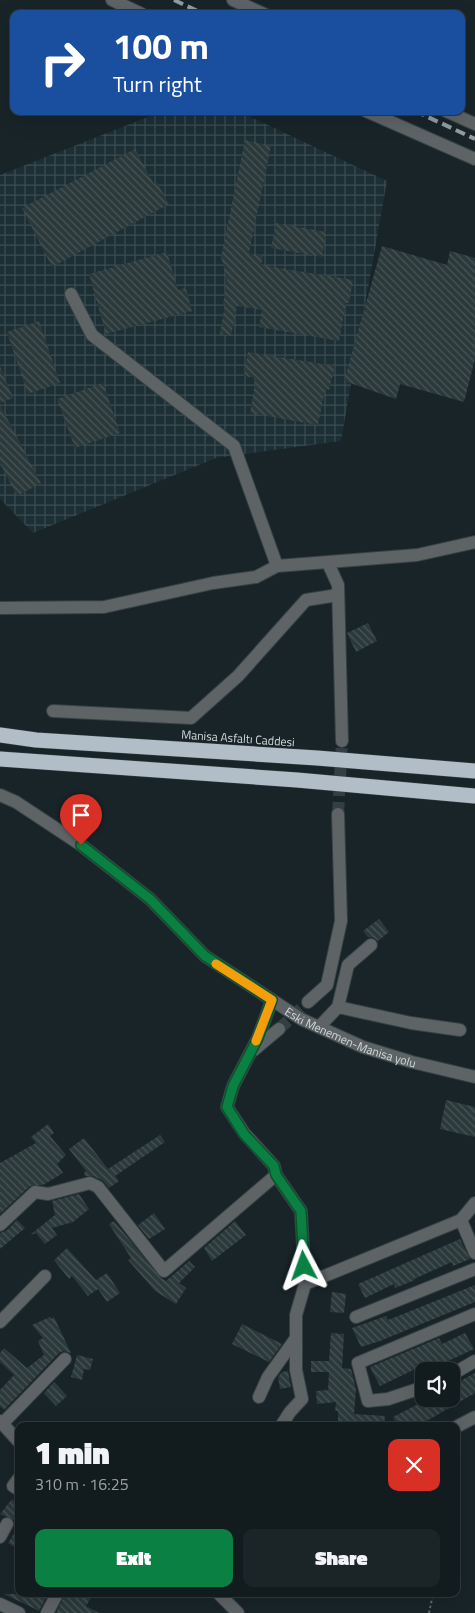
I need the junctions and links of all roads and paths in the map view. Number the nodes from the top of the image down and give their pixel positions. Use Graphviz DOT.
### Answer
graph roads {
  1 [pos="112,0"];
  2 [pos="233,0"];
  3 [pos="133,10"];
  4 [pos="255,10"];
  5 [pos="375,115"];
  6 [pos="455,115"];
  7 [pos="475,124"];
  8 [pos="475,158"];
  9 [pos="72,294"];
  10 [pos="474,540"];
  11 [pos="328,563"];
  12 [pos="277,566"];
  13 [pos="338,595"];
  14 [pos="0,608"];
  15 [pos="53,711"];
  16 [pos="0,735"];
  17 [pos="342,741"];
  18 [pos="0,759"];
  19 [pos="475,771"];
  20 [pos="0,795"];
  21 [pos="475,796"];
  22 [pos="338,814"];
  23 [pos="371,945"];
  24 [pos="272,1000"];
  25 [pos="308,1002"];
  26 [pos="338,1007"];
  27 [pos="319,1027"];
  28 [pos="279,1029"];
  29 [pos="460,1030"];
  30 [pos="250,1053"];
  31 [pos="475,1077"];
  32 [pos="276,1175"];
  33 [pos="475,1203"];
  34 [pos="461,1220"];
  35 [pos="0,1225"];
  36 [pos="475,1254"];
  37 [pos="475,1270"];
  38 [pos="45,1276"];
  39 [pos="306,1284"];
  40 [pos="475,1314"];
  41 [pos="356,1317"];
  42 [pos="0,1322"];
  43 [pos="296,1338"];
  44 [pos="65,1359"];
  45 [pos="475,1361"];
  46 [pos="460,1370"];
  47 [pos="415,1390"];
  48 [pos="260,1398"];
  49 [pos="475,1417"];
  50 [pos="1,1422"];
  51 [pos="284,1422"];
  52 [pos="460,1425"];
  53 [pos="15,1438"];
  54 [pos="6,1524"];
  55 [pos="0,1537"];
  56 [pos="55,1597"];
  57 [pos="223,1597"];
  58 [pos="432,1597"];
  59 [pos="0,1604"];
  60 [pos="19,1613"];
  61 [pos="47,1613"];
  62 [pos="238,1613"];
  63 [pos="429,1613"];
  1 -- 3 [label="street"];
  2 -- 4 [label="street"];
  5 -- 8 [label="street"];
  6 -- 7 [label="street"];
  9 -- 12 [label="street"];
  10 -- 11 [label="street"];
  11 -- 12 [label="street"];
  11 -- 13 [label="street"];
  12 -- 14 [label="street"];
  13 -- 15 [label="street"];
  13 -- 17 [label="street"];
  16 -- 19 [label="highway, Manisa Asfaltı Caddesi"];
  18 -- 21 [label="highway"];
  20 -- 24 [label="street, Eski Menemen-Manisa yolu"];
  22 -- 25 [label="street"];
  23 -- 26 [label="street"];
  24 -- 27 [label="street, Eski Menemen-Manisa yolu"];
  24 -- 30 [label="street"];
  26 -- 27 [label="street"];
  26 -- 29 [label="street"];
  27 -- 31 [label="street, Eski Menemen-Manisa yolu"];
  28 -- 30 [label="street"];
  30 -- 32 [label="street"];
  32 -- 35 [label="street"];
  32 -- 39 [label="street"];
  33 -- 34 [label="street"];
  34 -- 36 [label="street"];
  34 -- 39 [label="street"];
  37 -- 41 [label="street"];
  38 -- 42 [label="street"];
  39 -- 43 [label="street"];
  40 -- 47 [label="street"];
  43 -- 48 [label="street"];
  43 -- 51 [label="street"];
  44 -- 50 [label="street"];
  45 -- 46 [label="street"];
  49 -- 52 [label="street"];
  50 -- 53 [label="street"];
  54 -- 55 [label="street"];
  56 -- 61 [label="street"];
  57 -- 62 [label="street"];
  58 -- 63 [label="path"];
  59 -- 60 [label="street"];
}
